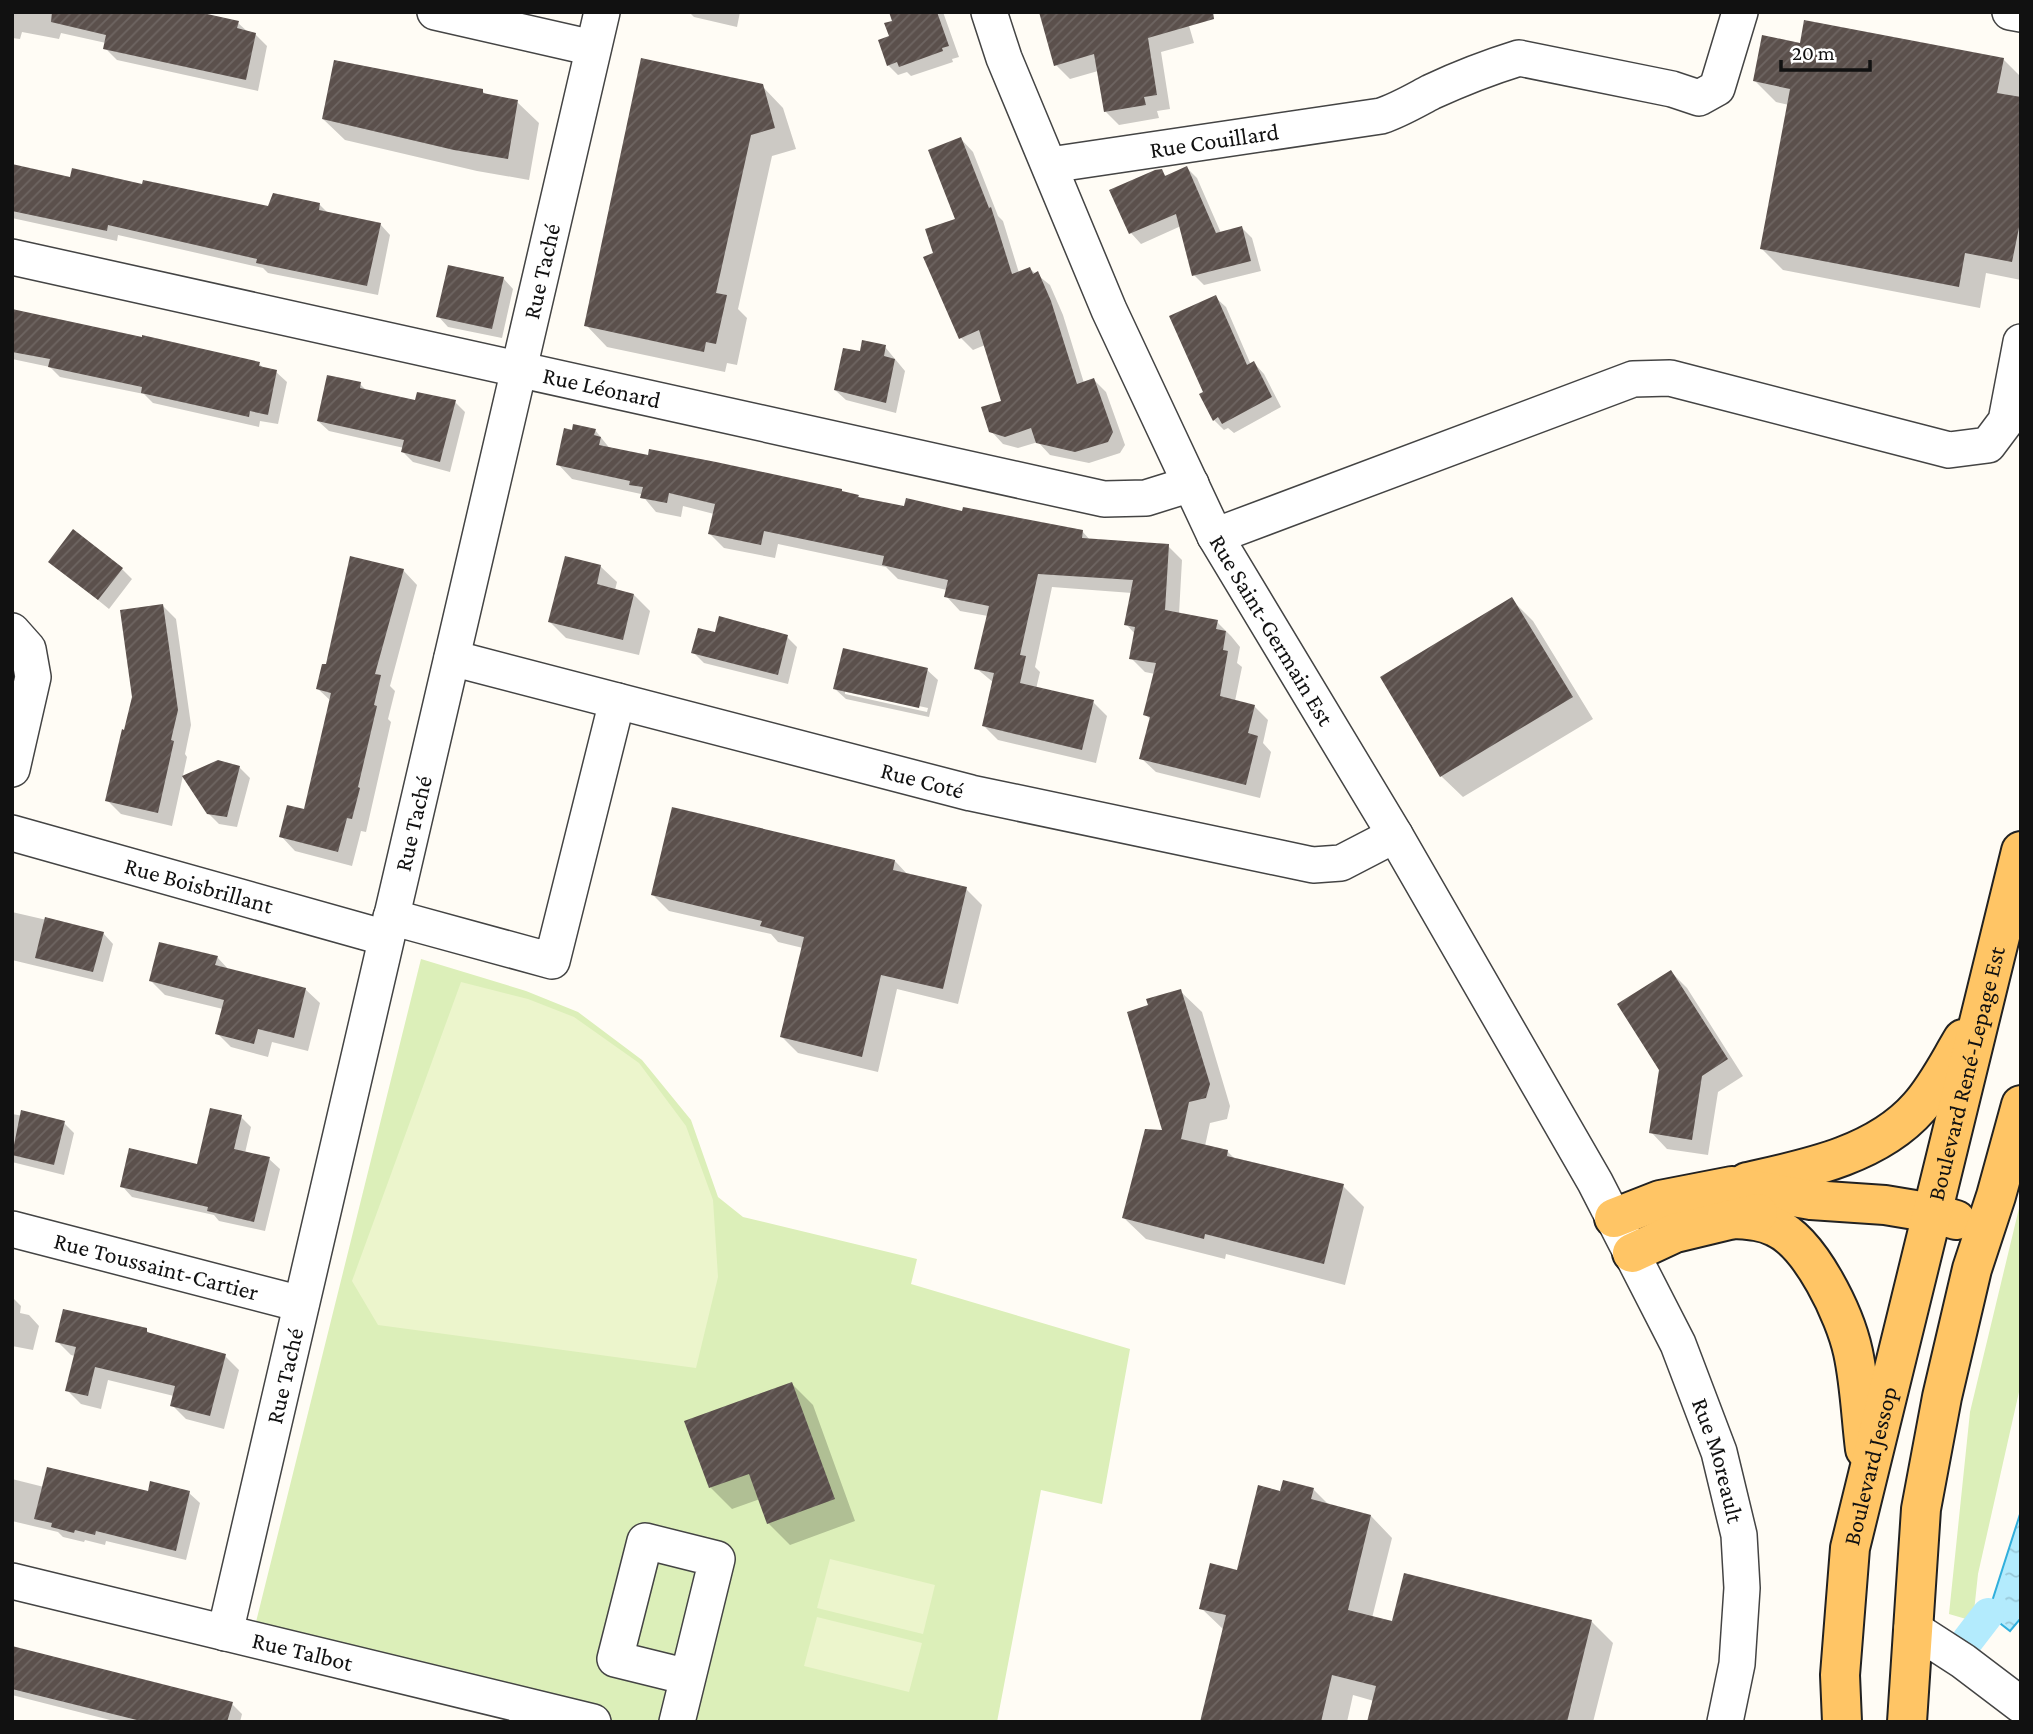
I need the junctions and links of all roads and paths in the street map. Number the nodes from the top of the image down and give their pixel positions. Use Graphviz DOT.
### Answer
graph roads {
  1 [pos="435,12"];
  2 [pos="602,12"];
  3 [pos="989,12"];
  4 [pos="1740,12"];
  5 [pos="2010,12"];
  6 [pos="2021,14"];
  7 [pos="593,48"];
  8 [pos="1050,165"];
  9 [pos="12,257"];
  10 [pos="2021,342"];
  11 [pos="519,369"];
  12 [pos="1191,484"];
  13 [pos="1215,536"];
  14 [pos="12,631"];
  15 [pos="452,658"];
  16 [pos="617,701"];
  17 [pos="12,769"];
  18 [pos="12,833"];
  19 [pos="1395,835"];
  20 [pos="2021,851"];
  21 [pos="389,927"];
  22 [pos="1986,997"];
  23 [pos="2021,1105"];
  24 [pos="1732,1202"];
  25 [pos="1933,1213"];
  26 [pos="1614,1218"];
  27 [pos="12,1229"];
  28 [pos="1985,1229"];
  29 [pos="1632,1252"];
  30 [pos="301,1304"];
  31 [pos="1868,1472"];
  32 [pos="12,1581"];
  33 [pos="1912,1628"];
  34 [pos="225,1633"];
  35 [pos="688,1677"];
  36 [pos="2021,1706"];
  37 [pos="593,1722"];
  38 [pos="677,1722"];
  39 [pos="1725,1722"];
  40 [pos="1842,1722"];
  41 [pos="1907,1722"];
  1 -- 7 [label="street"];
  2 -- 7 [label="street, Rue Taché"];
  3 -- 8 [label="street, Rue Saint-Germain Est"];
  4 -- 8 [label="street, Rue Couillard"];
  5 -- 6 [label="street"];
  7 -- 11 [label="street, Rue Taché"];
  8 -- 12 [label="street, Rue Saint-Germain Est"];
  9 -- 11 [label="street, Rue Léonard"];
  10 -- 13 [label="street"];
  11 -- 12 [label="street, Rue Léonard"];
  11 -- 15 [label="street, Rue Taché"];
  12 -- 13 [label="street, Rue Saint-Germain Est"];
  13 -- 19 [label="street, Rue Saint-Germain Est"];
  14 -- 17 [label="street"];
  15 -- 16 [label="street, Rue Coté"];
  15 -- 21 [label="street, Rue Taché"];
  16 -- 19 [label="street, Rue Coté"];
  16 -- 21 [label="street, Rue Boisbrillant"];
  18 -- 21 [label="street, Rue Boisbrillant"];
  19 -- 26 [label="street, Rue Saint-Germain Est"];
  20 -- 22 [label="main road, Boulevard René-Lepage Est"];
  21 -- 30 [label="street, Rue Taché"];
  22 -- 24 [label="main road"];
  22 -- 25 [label="main road, Boulevard René-Lepage Est"];
  23 -- 28 [label="main road"];
  24 -- 25 [label="main road"];
  24 -- 26 [label="main road"];
  24 -- 29 [label="main road"];
  24 -- 31 [label="main road"];
  25 -- 28 [label="main road"];
  25 -- 31 [label="main road, Boulevard Jessop"];
  26 -- 29 [label="street, Rue Moreault"];
  27 -- 30 [label="street, Rue Toussaint-Cartier"];
  28 -- 33 [label="main road"];
  29 -- 39 [label="street, Rue Moreault"];
  30 -- 34 [label="street, Rue Taché"];
  31 -- 40 [label="main road, Boulevard Jessop"];
  32 -- 34 [label="street, Rue Talbot"];
  33 -- 36 [label="street"];
  33 -- 41 [label="main road"];
  34 -- 37 [label="street, Rue Talbot"];
  35 -- 38 [label="street"];
}
